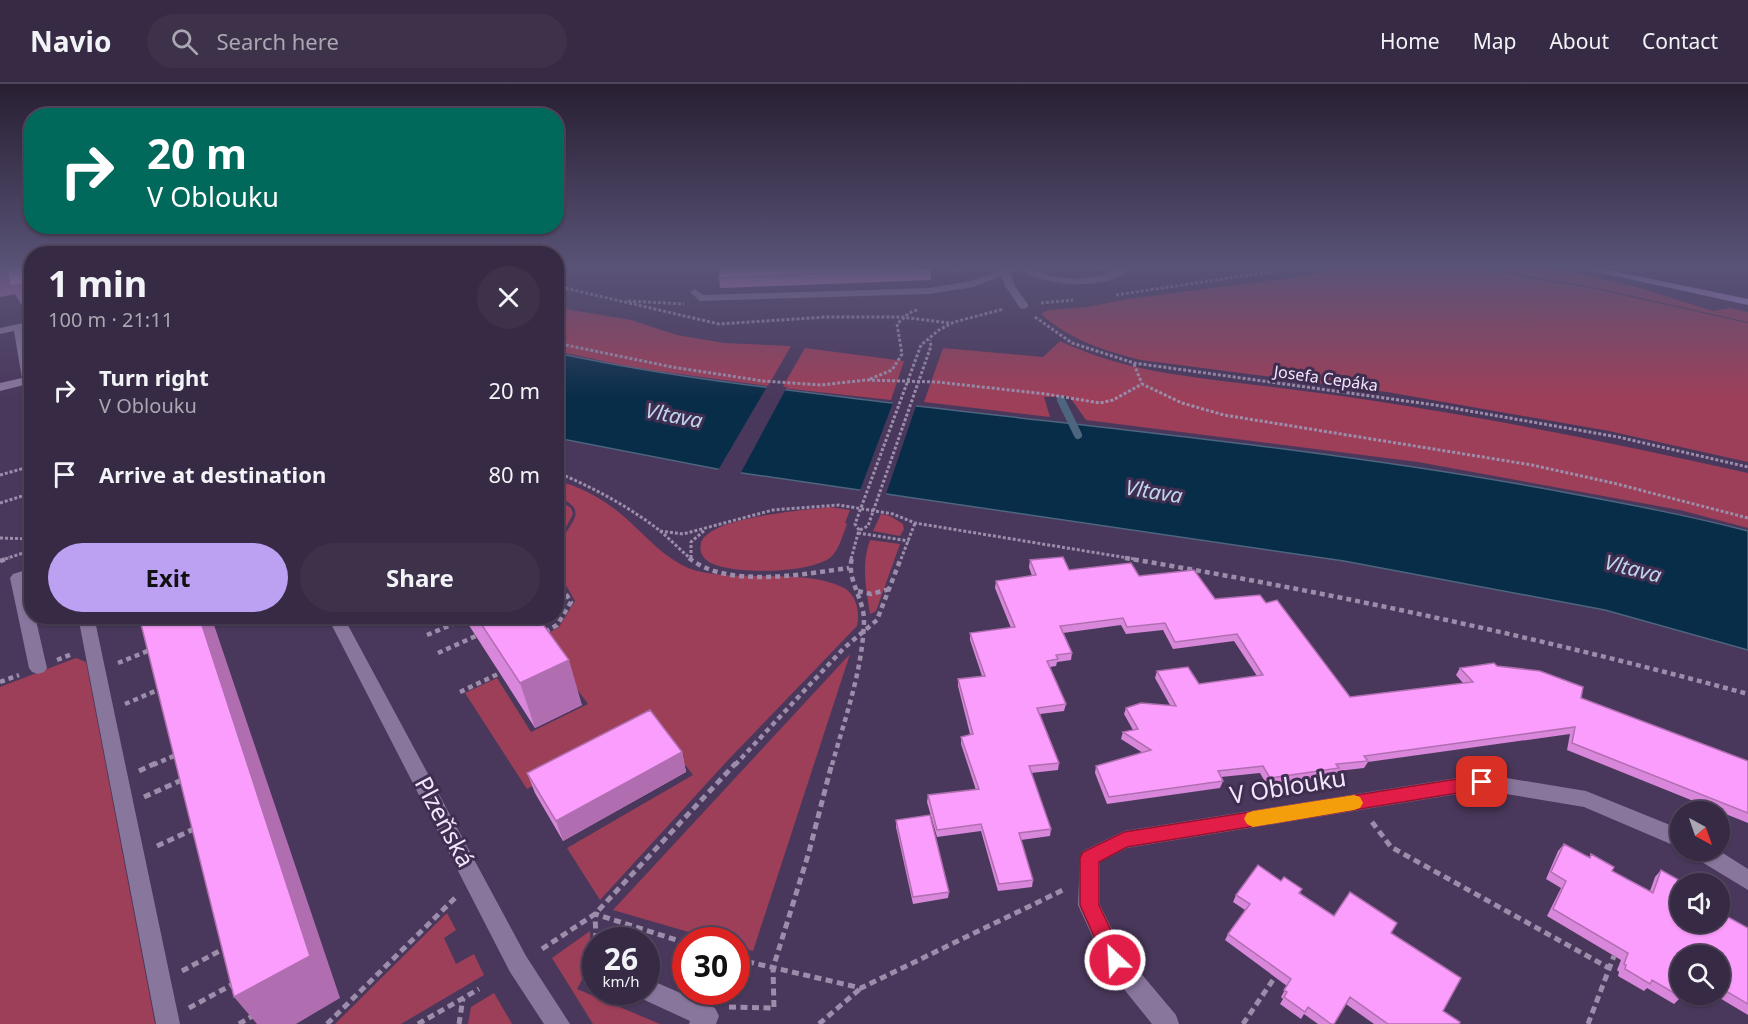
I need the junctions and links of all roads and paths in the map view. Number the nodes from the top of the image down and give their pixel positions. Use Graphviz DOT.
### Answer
graph roads {
  1 [pos="914,311"];
  2 [pos="1000,311"];
  3 [pos="1029,311"];
  4 [pos="24,326"];
  5 [pos="18,327"];
  6 [pos="0,331"];
  7 [pos="930,340"];
  8 [pos="564,345"];
  9 [pos="931,346"];
  10 [pos="24,359"];
  11 [pos="1134,363"];
  12 [pos="866,380"];
  13 [pos="24,381"];
  14 [pos="1142,384"];
  15 [pos="0,387"];
  16 [pos="1748,467"];
  17 [pos="24,468"];
  18 [pos="0,475"];
  19 [pos="564,476"];
  20 [pos="24,496"];
  21 [pos="0,503"];
  22 [pos="1748,518"];
  23 [pos="915,523"];
  24 [pos="868,526"];
  25 [pos="705,529"];
  26 [pos="660,531"];
  27 [pos="859,532"];
  28 [pos="0,538"];
  29 [pos="24,539"];
  30 [pos="909,541"];
  31 [pos="24,553"];
  32 [pos="691,558"];
  33 [pos="0,561"];
  34 [pos="849,568"];
  35 [pos="24,576"];
  36 [pos="891,589"];
  37 [pos="564,591"];
  38 [pos="858,591"];
  39 [pos="24,605"];
  40 [pos="564,614"];
  41 [pos="28,624"];
  42 [pos="88,624"];
  43 [pos="339,624"];
  44 [pos="453,624"];
  45 [pos="558,624"];
  46 [pos="863,632"];
  47 [pos="542,634"];
  48 [pos="427,635"];
  49 [pos="476,636"];
  50 [pos="157,648"];
  51 [pos="438,653"];
  52 [pos="38,668"];
  53 [pos="97,671"];
  54 [pos="500,673"];
  55 [pos="168,686"];
  56 [pos="460,692"];
  57 [pos="1748,694"];
  58 [pos="105,712"];
  59 [pos="185,751"];
  60 [pos="191,776"];
  61 [pos="119,780"];
  62 [pos="1357,802"];
  63 [pos="124,806"];
  64 [pos="204,824"];
  65 [pos="1670,833"];
  66 [pos="135,857"];
  67 [pos="1717,861"];
  68 [pos="1090,877"];
  69 [pos="474,879"];
  70 [pos="1748,880"];
  71 [pos="595,914"];
  72 [pos="596,927"];
  73 [pos="672,939"];
  74 [pos="236,943"];
  75 [pos="542,949"];
  76 [pos="1614,956"];
  77 [pos="750,962"];
  78 [pos="773,968"];
  79 [pos="1609,968"];
  80 [pos="245,977"];
  81 [pos="1275,977"];
  82 [pos="160,983"];
  83 [pos="861,988"];
  84 [pos="479,989"];
  85 [pos="660,996"];
  86 [pos="463,997"];
  87 [pos="253,1005"];
  88 [pos="262,1011"];
  89 [pos="255,1015"];
  90 [pos="704,1020"];
  91 [pos="167,1022"];
  92 [pos="239,1024"];
  93 [pos="258,1024"];
  94 [pos="327,1024"];
  95 [pos="418,1024"];
  96 [pos="459,1024"];
  97 [pos="558,1024"];
  98 [pos="819,1024"];
  99 [pos="1167,1024"];
  100 [pos="1244,1024"];
  101 [pos="1588,1024"];
  1 -- 12 [label="path"];
  2 -- 7 [label="path"];
  3 -- 11 [label="path, Josefa Cepáka"];
  4 -- 5 [label="street"];
  5 -- 6 [label="street"];
  5 -- 10 [label="street"];
  7 -- 9 [label="path"];
  7 -- 27 [label="path"];
  8 -- 12 [label="path"];
  9 -- 24 [label="path"];
  11 -- 14 [label="path"];
  11 -- 16 [label="path, Josefa Cepáka"];
  12 -- 14 [label="path"];
  13 -- 15 [label="street"];
  14 -- 22 [label="path"];
  17 -- 18 [label="path"];
  19 -- 26 [label="path"];
  20 -- 21 [label="path"];
  23 -- 25 [label="path"];
  23 -- 30 [label="path"];
  23 -- 57 [label="path"];
  24 -- 27 [label="path"];
  25 -- 26 [label="path"];
  25 -- 32 [label="path"];
  26 -- 32 [label="path"];
  27 -- 30 [label="path"];
  27 -- 34 [label="path"];
  28 -- 29 [label="path"];
  30 -- 36 [label="path"];
  31 -- 33 [label="path"];
  32 -- 34 [label="path"];
  34 -- 38 [label="path"];
  35 -- 39 [label="street"];
  36 -- 38 [label="path"];
  36 -- 46 [label="path"];
  37 -- 40 [label="path"];
  38 -- 46 [label="path"];
  41 -- 52 [label="street"];
  42 -- 53 [label="street"];
  43 -- 69 [label="street, Plzeňská"];
  44 -- 48 [label="path"];
  45 -- 47 [label="path"];
  46 -- 71 [label="path"];
  46 -- 78 [label="path"];
  49 -- 51 [label="path"];
  50 -- 53 [label="path"];
  53 -- 58 [label="street"];
  54 -- 56 [label="path"];
  55 -- 58 [label="path"];
  58 -- 61 [label="street"];
  59 -- 61 [label="path"];
  60 -- 63 [label="path"];
  61 -- 63 [label="street"];
  62 -- 65 [label="street, V Oblouku"];
  62 -- 68 [label="street, V Oblouku"];
  62 -- 79 [label="path"];
  63 -- 66 [label="street"];
  64 -- 66 [label="path"];
  66 -- 82 [label="street"];
  67 -- 70 [label="street"];
  68 -- 83 [label="path"];
  68 -- 99 [label="street, V Oblouku"];
  69 -- 94 [label="path"];
  69 -- 97 [label="street, Plzeňská"];
  71 -- 72 [label="path"];
  71 -- 73 [label="path"];
  71 -- 75 [label="path"];
  74 -- 82 [label="path"];
  76 -- 79 [label="path"];
  77 -- 78 [label="path"];
  78 -- 83 [label="path"];
  78 -- 90 [label="path"];
  79 -- 101 [label="path"];
  80 -- 91 [label="path"];
  81 -- 100 [label="path"];
  82 -- 91 [label="street"];
  83 -- 98 [label="path"];
  84 -- 86 [label="path"];
  85 -- 90 [label="street"];
  86 -- 95 [label="path"];
  86 -- 96 [label="path"];
  87 -- 89 [label="path"];
  88 -- 89 [label="path"];
  89 -- 92 [label="path"];
  89 -- 93 [label="path"];
}
